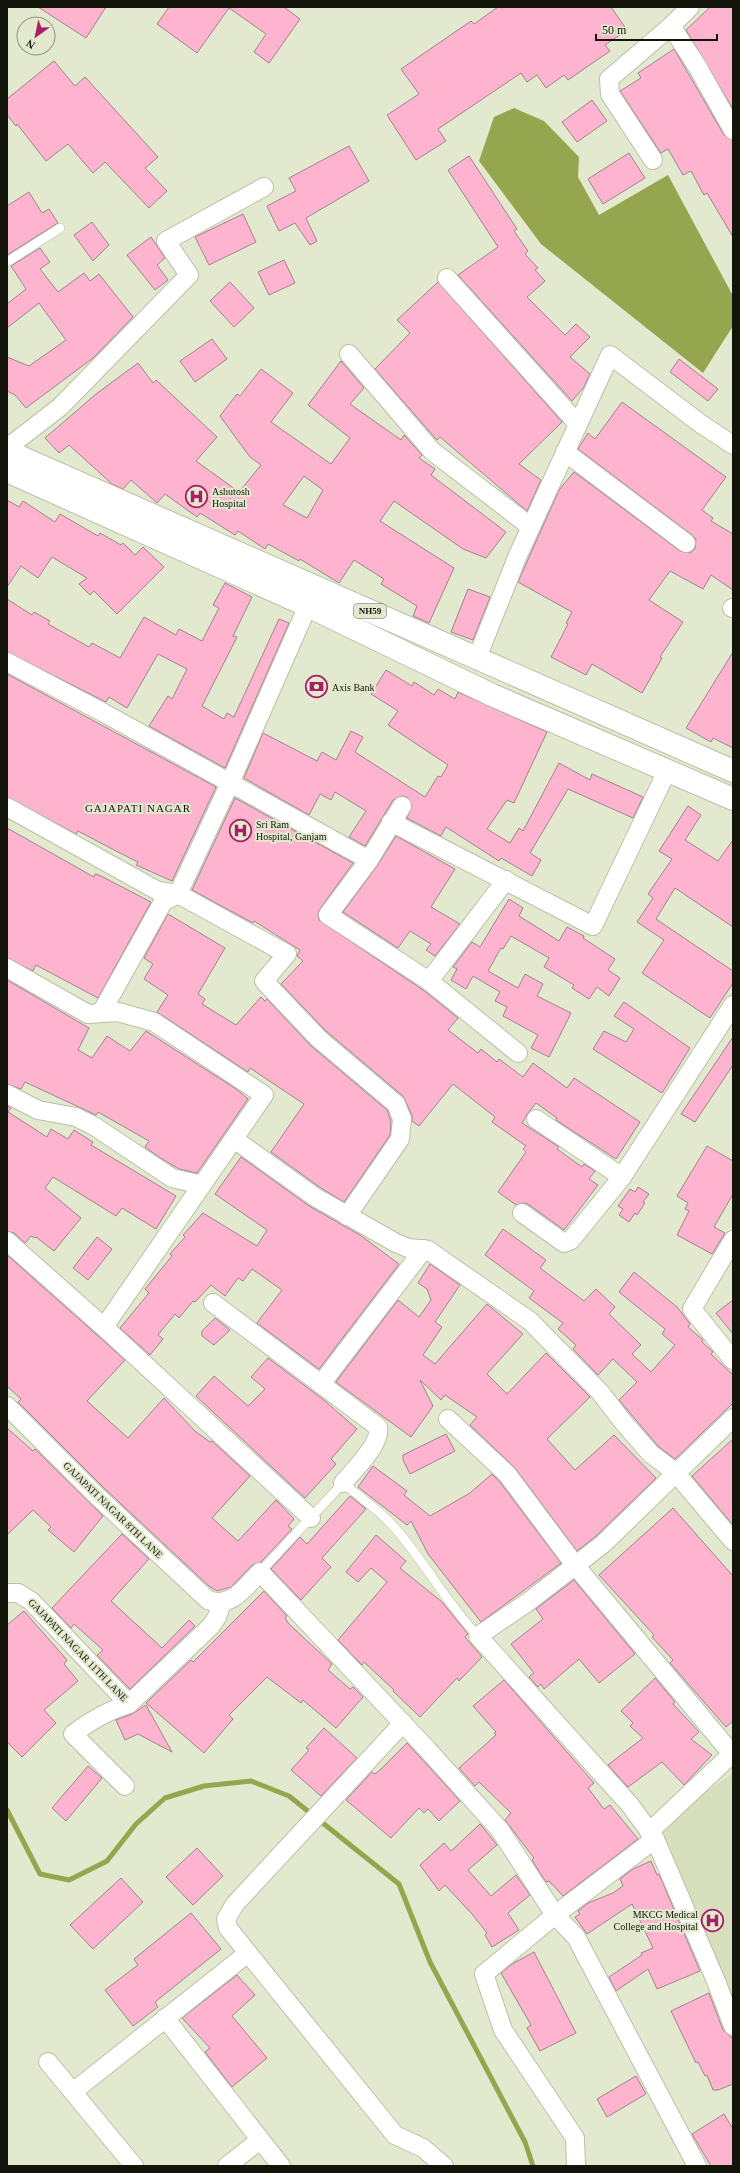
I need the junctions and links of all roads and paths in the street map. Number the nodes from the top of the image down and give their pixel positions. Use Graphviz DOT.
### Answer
graph roads {
  1 [pos="690,7"];
  2 [pos="671,26"];
  3 [pos="733,130"];
  4 [pos="653,160"];
  5 [pos="264,187"];
  6 [pos="60,228"];
  7 [pos="7,262"];
  8 [pos="447,278"];
  9 [pos="349,354"];
  10 [pos="577,423"];
  11 [pos="733,445"];
  12 [pos="7,450"];
  13 [pos="565,452"];
  14 [pos="7,470"];
  15 [pos="531,527"];
  16 [pos="686,543"];
  17 [pos="312,596"];
  18 [pos="477,658"];
  19 [pos="7,662"];
  20 [pos="667,771"];
  21 [pos="733,771"];
  22 [pos="230,783"];
  23 [pos="733,799"];
  24 [pos="402,806"];
  25 [pos="7,807"];
  26 [pos="391,822"];
  27 [pos="369,860"];
  28 [pos="506,880"];
  29 [pos="178,894"];
  30 [pos="7,968"];
  31 [pos="428,981"];
  32 [pos="733,1005"];
  33 [pos="101,1013"];
  34 [pos="518,1053"];
  35 [pos="7,1094"];
  36 [pos="536,1119"];
  37 [pos="234,1139"];
  38 [pos="622,1177"];
  39 [pos="202,1185"];
  40 [pos="522,1213"];
  41 [pos="347,1216"];
  42 [pos="733,1240"];
  43 [pos="7,1241"];
  44 [pos="424,1249"];
  45 [pos="213,1303"];
  46 [pos="104,1327"];
  47 [pos="733,1360"];
  48 [pos="322,1384"];
  49 [pos="7,1406"];
  50 [pos="733,1418"];
  51 [pos="448,1419"];
  52 [pos="675,1472"];
  53 [pos="343,1483"];
  54 [pos="311,1518"];
  55 [pos="733,1541"];
  56 [pos="575,1565"];
  57 [pos="260,1572"];
  58 [pos="7,1592"];
  59 [pos="223,1603"];
  60 [pos="478,1636"];
  61 [pos="129,1704"];
  62 [pos="403,1723"];
  63 [pos="733,1754"];
  64 [pos="125,1786"];
  65 [pos="652,1835"];
  66 [pos="555,1915"];
  67 [pos="248,1953"];
  68 [pos="165,2018"];
  69 [pos="733,2026"];
  70 [pos="48,2062"];
  71 [pos="74,2091"];
  72 [pos="260,2140"];
  73 [pos="134,2166"];
  74 [pos="227,2166"];
  75 [pos="281,2166"];
  76 [pos="444,2166"];
  77 [pos="576,2166"];
  78 [pos="697,2166"];
  1 -- 2 [label="street"];
  2 -- 3 [label="street"];
  2 -- 4 [label="street"];
  5 -- 12 [label="street"];
  6 -- 7 [label="lane"];
  8 -- 10 [label="street"];
  9 -- 15 [label="street"];
  10 -- 11 [label="street"];
  10 -- 13 [label="street"];
  12 -- 17 [label="highway, NH59"];
  13 -- 15 [label="street"];
  13 -- 16 [label="street"];
  14 -- 17 [label="highway"];
  15 -- 18 [label="street"];
  17 -- 18 [label="highway, NH59"];
  17 -- 20 [label="highway"];
  17 -- 22 [label="street"];
  18 -- 21 [label="highway, NH59"];
  19 -- 22 [label="street"];
  20 -- 23 [label="highway"];
  20 -- 28 [label="street"];
  22 -- 27 [label="street"];
  22 -- 29 [label="street"];
  24 -- 26 [label="street"];
  25 -- 29 [label="street"];
  26 -- 27 [label="street"];
  26 -- 28 [label="street"];
  27 -- 31 [label="street"];
  28 -- 31 [label="street"];
  29 -- 33 [label="street"];
  29 -- 41 [label="street"];
  30 -- 33 [label="street"];
  31 -- 34 [label="street"];
  32 -- 38 [label="street"];
  33 -- 37 [label="street"];
  35 -- 39 [label="street"];
  36 -- 38 [label="street"];
  37 -- 39 [label="street"];
  37 -- 41 [label="street"];
  38 -- 40 [label="street"];
  39 -- 46 [label="street"];
  41 -- 44 [label="street"];
  42 -- 47 [label="street"];
  43 -- 46 [label="street"];
  44 -- 48 [label="street"];
  44 -- 52 [label="street"];
  45 -- 48 [label="street"];
  46 -- 54 [label="street"];
  48 -- 53 [label="street"];
  49 -- 59 [label="street, GAJAPATI NAGAR 8TH LANE"];
  50 -- 52 [label="street"];
  51 -- 56 [label="street"];
  52 -- 55 [label="street"];
  52 -- 56 [label="street"];
  53 -- 54 [label="lane"];
  53 -- 60 [label="lane"];
  54 -- 57 [label="lane"];
  56 -- 60 [label="street"];
  56 -- 63 [label="street"];
  57 -- 59 [label="street"];
  57 -- 62 [label="street"];
  58 -- 61 [label="street, GAJAPATI NAGAR 11TH LANE"];
  59 -- 61 [label="street, GAJAPATI NAGAR 11TH LANE"];
  60 -- 65 [label="street"];
  61 -- 64 [label="street"];
  62 -- 66 [label="street"];
  62 -- 67 [label="street"];
  63 -- 65 [label="street"];
  65 -- 66 [label="street"];
  65 -- 69 [label="street"];
  66 -- 77 [label="street"];
  66 -- 78 [label="street"];
  67 -- 68 [label="street"];
  67 -- 76 [label="street"];
  68 -- 71 [label="street"];
  68 -- 72 [label="street"];
  70 -- 71 [label="street"];
  71 -- 73 [label="street"];
  72 -- 74 [label="street"];
  72 -- 75 [label="street"];
}
